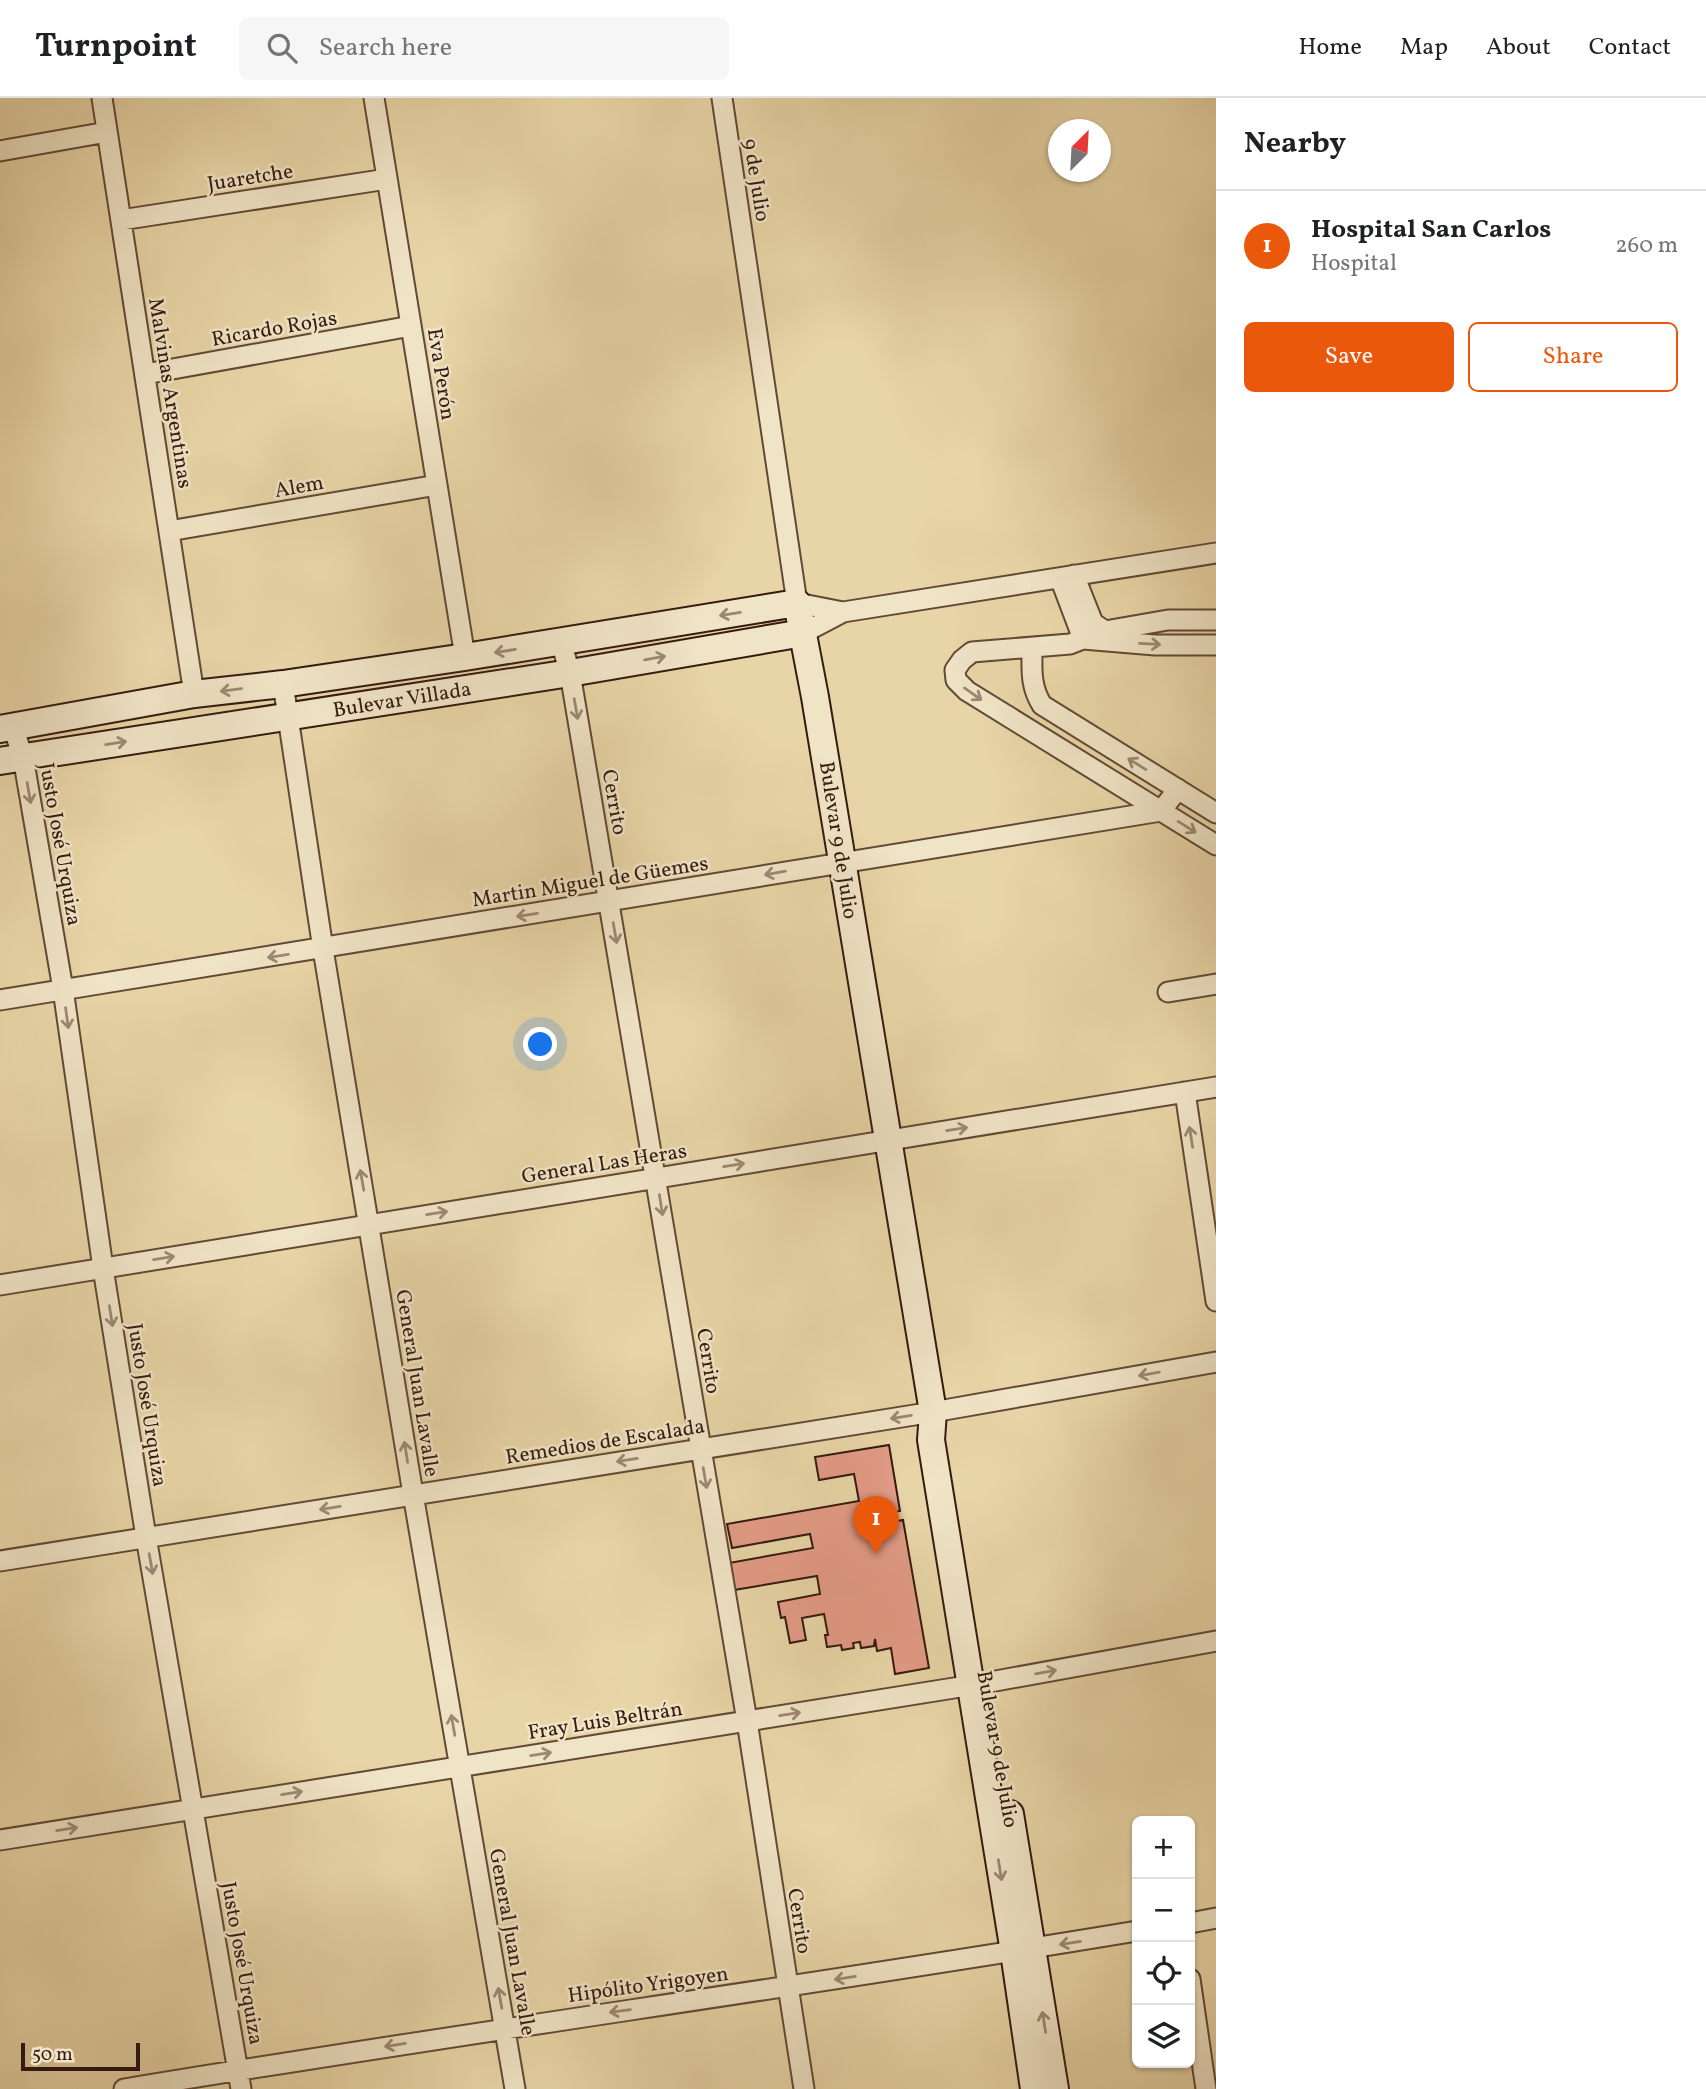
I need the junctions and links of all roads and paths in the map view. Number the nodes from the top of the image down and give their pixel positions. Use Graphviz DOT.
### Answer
graph roads {
  1 [pos="102,98"];
  2 [pos="374,98"];
  3 [pos="722,98"];
  4 [pos="107,132"];
  5 [pos="0,151"];
  6 [pos="387,178"];
  7 [pos="121,220"];
  8 [pos="747,269"];
  9 [pos="411,326"];
  10 [pos="145,374"];
  11 [pos="437,485"];
  12 [pos="169,531"];
  13 [pos="1216,553"];
  14 [pos="1067,576"];
  15 [pos="797,603"];
  16 [pos="843,612"];
  17 [pos="1216,620"];
  18 [pos="1088,631"];
  19 [pos="803,633"];
  20 [pos="561,642"];
  21 [pos="1216,645"];
  22 [pos="1032,648"];
  23 [pos="465,657"];
  24 [pos="570,673"];
  25 [pos="283,684"];
  26 [pos="194,694"];
  27 [pos="289,716"];
  28 [pos="7,728"];
  29 [pos="11,759"];
  30 [pos="1178,789"];
  31 [pos="1161,811"];
  32 [pos="1216,813"];
  33 [pos="1216,845"];
  34 [pos="843,862"];
  35 [pos="610,901"];
  36 [pos="323,949"];
  37 [pos="1216,984"];
  38 [pos="63,989"];
  39 [pos="1168,992"];
  40 [pos="0,1000"];
  41 [pos="1216,1087"];
  42 [pos="1185,1092"];
  43 [pos="889,1140"];
  44 [pos="656,1178"];
  45 [pos="369,1224"];
  46 [pos="103,1268"];
  47 [pos="0,1285"];
  48 [pos="1216,1301"];
  49 [pos="1216,1362"];
  50 [pos="933,1412"];
  51 [pos="700,1449"];
  52 [pos="413,1494"];
  53 [pos="146,1537"];
  54 [pos="0,1561"];
  55 [pos="1216,1642"];
  56 [pos="979,1684"];
  57 [pos="747,1721"];
  58 [pos="460,1766"];
  59 [pos="193,1809"];
  60 [pos="0,1840"];
  61 [pos="1216,1918"];
  62 [pos="1195,1922"];
  63 [pos="1132,1932"];
  64 [pos="1023,1950"];
  65 [pos="787,1987"];
  66 [pos="1194,2005"];
  67 [pos="505,2027"];
  68 [pos="240,2079"];
  69 [pos="124,2089"];
  70 [pos="515,2089"];
  71 [pos="804,2089"];
  72 [pos="1034,2089"];
  73 [pos="1055,2089"];
  74 [pos="1206,2089"];
  1 -- 4 [label="street, Malvinas Argentinas"];
  2 -- 6 [label="street, Eva Perón"];
  3 -- 8 [label="street, 9 de Julio"];
  4 -- 5 [label="street"];
  4 -- 7 [label="street, Malvinas Argentinas"];
  6 -- 7 [label="street, Juaretche"];
  6 -- 9 [label="street, Eva Perón"];
  7 -- 10 [label="street, Malvinas Argentinas"];
  8 -- 15 [label="street, Bulevar 9 de Julio"];
  9 -- 10 [label="street, Ricardo Rojas"];
  9 -- 11 [label="street, Eva Perón"];
  10 -- 12 [label="street, Malvinas Argentinas"];
  11 -- 12 [label="street, Alem"];
  11 -- 23 [label="street, Eva Perón"];
  12 -- 26 [label="street, Malvinas Argentinas"];
  13 -- 14 [label="street"];
  14 -- 16 [label="street"];
  14 -- 18 [label="street"];
  15 -- 16 [label="street"];
  15 -- 19 [label="main road, Bulevar 9 de Julio"];
  15 -- 20 [label="main road, Bulevar Villada, one-way"];
  16 -- 19 [label="street"];
  17 -- 18 [label="street"];
  18 -- 21 [label="street, one-way"];
  18 -- 22 [label="street"];
  24 -- 19 [label="main road, Bulevar Villada, one-way"];
  19 -- 34 [label="main road, Bulevar 9 de Julio"];
  20 -- 23 [label="main road, Bulevar Villada, one-way"];
  20 -- 24 [label="street, Cerrito"];
  30 -- 22 [label="street, one-way"];
  22 -- 31 [label="street, one-way"];
  23 -- 25 [label="main road, Bulevar Villada"];
  24 -- 27 [label="main road, Bulevar Villada"];
  24 -- 35 [label="street, Cerrito, one-way"];
  25 -- 26 [label="main road, Bulevar Villada, one-way"];
  25 -- 27 [label="street, General Juan Lavalle"];
  26 -- 28 [label="main road, Bulevar Villada"];
  29 -- 27 [label="main road, Bulevar Villada, one-way"];
  27 -- 36 [label="street, General Juan Lavalle"];
  28 -- 29 [label="street, Justo José Urquiza"];
  29 -- 38 [label="street, Justo José Urquiza, one-way"];
  30 -- 31 [label="street"];
  30 -- 32 [label="street"];
  31 -- 33 [label="street, one-way"];
  31 -- 34 [label="street, Martin Miguel de Güemes"];
  34 -- 35 [label="street, Martin Miguel de Güemes, one-way"];
  34 -- 43 [label="main road, Bulevar 9 de Julio"];
  35 -- 36 [label="street, Martin Miguel de Güemes, one-way"];
  35 -- 44 [label="street, Cerrito, one-way"];
  36 -- 38 [label="street, Martin Miguel de Güemes, one-way"];
  45 -- 36 [label="street, General Juan Lavalle, one-way"];
  37 -- 39 [label="street"];
  38 -- 40 [label="street, Martin Miguel de Güemes"];
  38 -- 46 [label="street, Justo José Urquiza, one-way"];
  41 -- 42 [label="street, General Las Heras"];
  43 -- 42 [label="street, General Las Heras, one-way"];
  48 -- 42 [label="street, one-way"];
  44 -- 43 [label="street, General Las Heras, one-way"];
  43 -- 50 [label="main road, Bulevar 9 de Julio"];
  45 -- 44 [label="street, General Las Heras, one-way"];
  44 -- 51 [label="street, Cerrito, one-way"];
  46 -- 45 [label="street, General Las Heras, one-way"];
  52 -- 45 [label="street, General Juan Lavalle, one-way"];
  46 -- 47 [label="street, General Las Heras"];
  46 -- 53 [label="street, Justo José Urquiza, one-way"];
  49 -- 50 [label="street, Remedios de Escalada, one-way"];
  50 -- 51 [label="street, Remedios de Escalada, one-way"];
  50 -- 56 [label="main road, Bulevar 9 de Julio"];
  51 -- 52 [label="street, Remedios de Escalada, one-way"];
  51 -- 57 [label="street, Cerrito, one-way"];
  52 -- 53 [label="street, Remedios de Escalada, one-way"];
  58 -- 52 [label="street, General Juan Lavalle, one-way"];
  53 -- 54 [label="street, Remedios de Escalada"];
  53 -- 59 [label="street, Justo José Urquiza, one-way"];
  56 -- 55 [label="street, Fray Luis Beltrán, one-way"];
  57 -- 56 [label="street, Fray Luis Beltrán, one-way"];
  56 -- 64 [label="main road, Bulevar 9 de Julio"];
  58 -- 57 [label="street, Fray Luis Beltrán, one-way"];
  57 -- 65 [label="street, Cerrito"];
  59 -- 58 [label="street, Fray Luis Beltrán, one-way"];
  67 -- 58 [label="street, General Juan Lavalle, one-way"];
  60 -- 59 [label="street, Fray Luis Beltrán, one-way"];
  59 -- 68 [label="street, Justo José Urquiza"];
  61 -- 62 [label="street"];
  63 -- 64 [label="street, Hipólito Yrigoyen, one-way"];
  64 -- 65 [label="street, Hipólito Yrigoyen, one-way"];
  64 -- 72 [label="main road, Bulevar 9 de Julio"];
  73 -- 64 [label="main road, Bulevar 9 de Julio, one-way"];
  65 -- 67 [label="street, Hipólito Yrigoyen, one-way"];
  65 -- 71 [label="street, Cerrito"];
  66 -- 74 [label="street"];
  67 -- 68 [label="street, Hipólito Yrigoyen, one-way"];
  67 -- 70 [label="street, General Juan Lavalle"];
  68 -- 69 [label="street, Hipólito Yrigoyen"];
}
